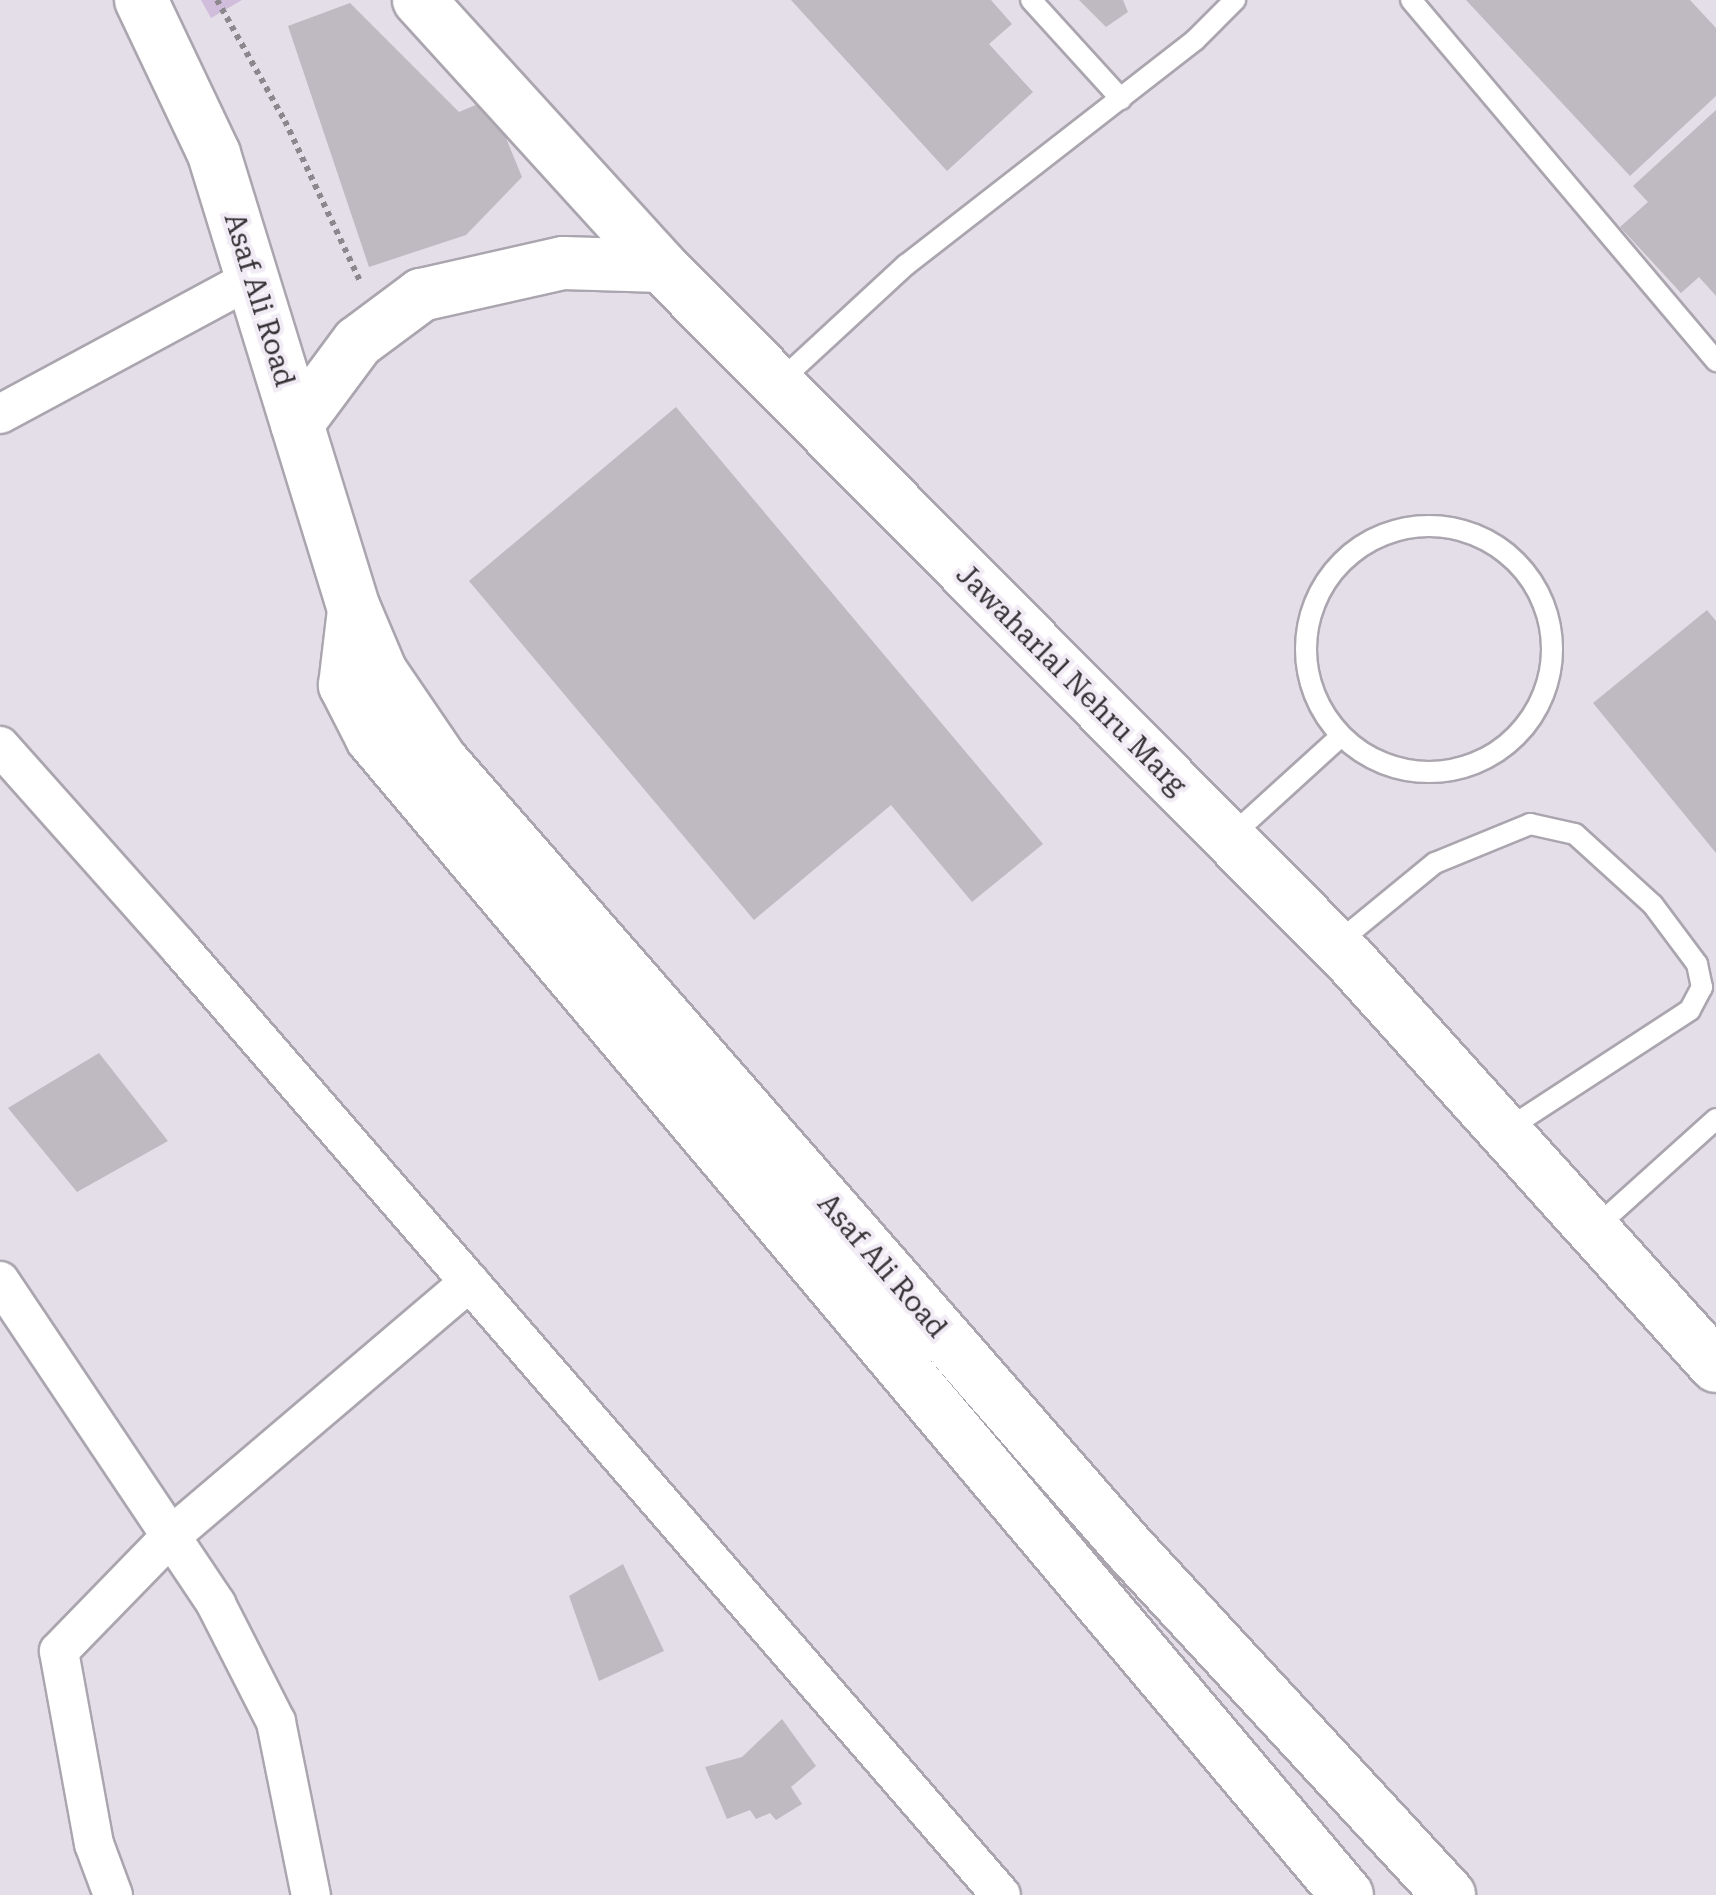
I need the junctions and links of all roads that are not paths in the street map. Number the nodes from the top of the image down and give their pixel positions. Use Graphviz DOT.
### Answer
graph roads {
  1 [pos="141,0"];
  2 [pos="419,0"];
  3 [pos="1031,0"];
  4 [pos="1235,0"];
  5 [pos="1411,0"];
  6 [pos="1121,99"];
  7 [pos="661,266"];
  8 [pos="252,278"];
  9 [pos="1716,361"];
  10 [pos="778,384"];
  11 [pos="0,414"];
  12 [pos="298,424"];
  13 [pos="354,608"];
  14 [pos="1341,736"];
  15 [pos="0,746"];
  16 [pos="1229,839"];
  17 [pos="1334,945"];
  18 [pos="1716,1119"];
  19 [pos="1504,1131"];
  20 [pos="1593,1230"];
  21 [pos="0,1281"];
  22 [pos="470,1282"];
  23 [pos="1716,1366"];
  24 [pos="170,1536"];
  25 [pos="114,1895"];
  26 [pos="311,1895"];
  27 [pos="1002,1895"];
  28 [pos="1347,1895"];
  29 [pos="1450,1895"];
  1 -- 8 [label="main road, Asaf Ali Road"];
  2 -- 7 [label="main road, Jawaharlal Nehru Marg"];
  3 -- 6 [label="lane"];
  4 -- 6 [label="lane"];
  5 -- 9 [label="lane"];
  6 -- 10 [label="lane"];
  7 -- 10 [label="main road, Jawaharlal Nehru Marg"];
  7 -- 12 [label="main road"];
  8 -- 11 [label="street"];
  8 -- 12 [label="main road, Asaf Ali Road"];
  10 -- 16 [label="main road, Jawaharlal Nehru Marg"];
  12 -- 13 [label="main road, Asaf Ali Road"];
  13 -- 28 [label="main road, Asaf Ali Road"];
  13 -- 29 [label="main road, Asaf Ali Road"];
  14 -- 14 [label="lane"];
  14 -- 16 [label="lane"];
  15 -- 22 [label="street"];
  16 -- 17 [label="main road, Jawaharlal Nehru Marg"];
  17 -- 19 [label="main road, Jawaharlal Nehru Marg"];
  17 -- 19 [label="lane"];
  18 -- 20 [label="lane"];
  19 -- 20 [label="main road, Jawaharlal Nehru Marg"];
  20 -- 23 [label="main road, Jawaharlal Nehru Marg"];
  21 -- 24 [label="street"];
  22 -- 24 [label="street"];
  22 -- 27 [label="street"];
  24 -- 25 [label="street"];
  24 -- 26 [label="street"];
}
